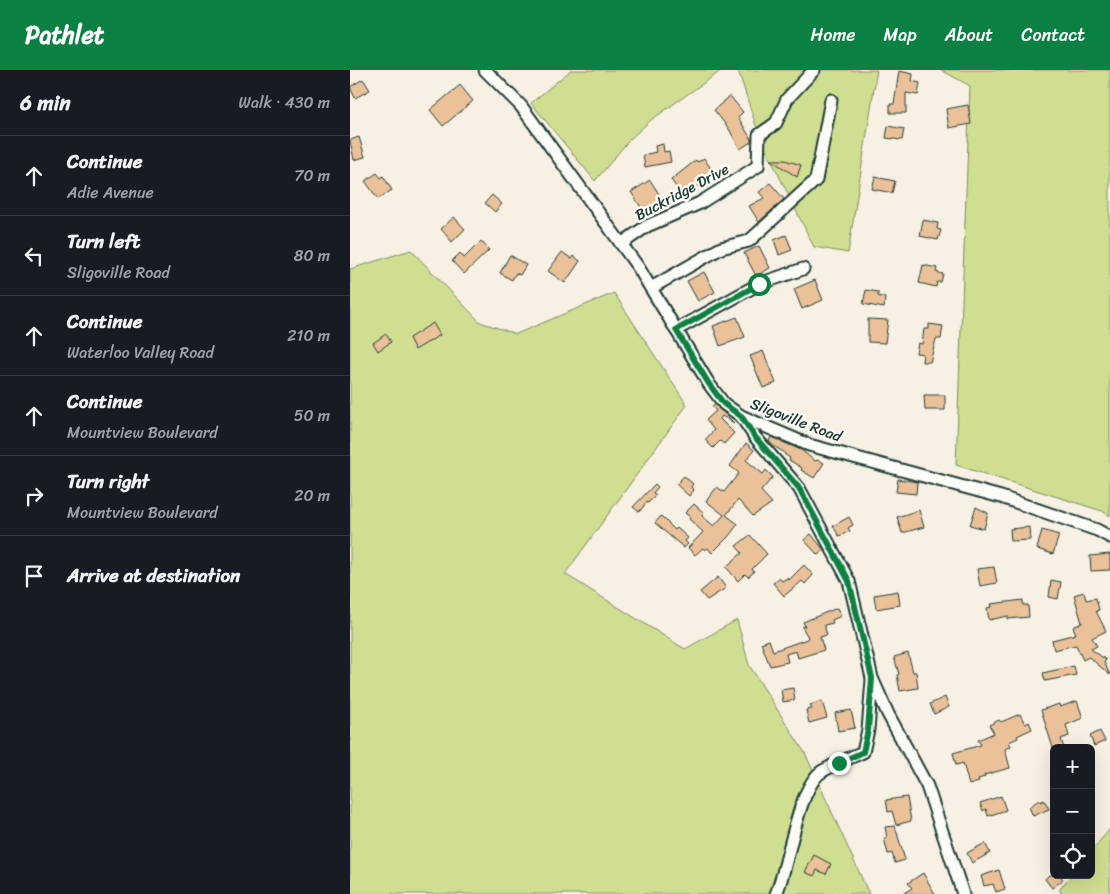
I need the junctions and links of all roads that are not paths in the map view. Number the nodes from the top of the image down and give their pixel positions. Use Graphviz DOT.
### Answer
graph roads {
  1 [pos="485,70"];
  2 [pos="814,70"];
  3 [pos="831,100"];
  4 [pos="621,244"];
  5 [pos="803,269"];
  6 [pos="651,288"];
  7 [pos="676,330"];
  8 [pos="741,416"];
  9 [pos="1110,537"];
  10 [pos="872,678"];
  11 [pos="776,894"];
  12 [pos="964,894"];
  1 -- 4 [label="street, Sligoville Road"];
  2 -- 4 [label="street, Buckridge Drive"];
  3 -- 6 [label="street"];
  4 -- 6 [label="street, Sligoville Road"];
  5 -- 7 [label="street"];
  6 -- 7 [label="street, Sligoville Road"];
  7 -- 8 [label="street, Sligoville Road"];
  8 -- 9 [label="street, Sligoville Road"];
  8 -- 10 [label="street"];
  10 -- 11 [label="street"];
  10 -- 12 [label="street"];
}
